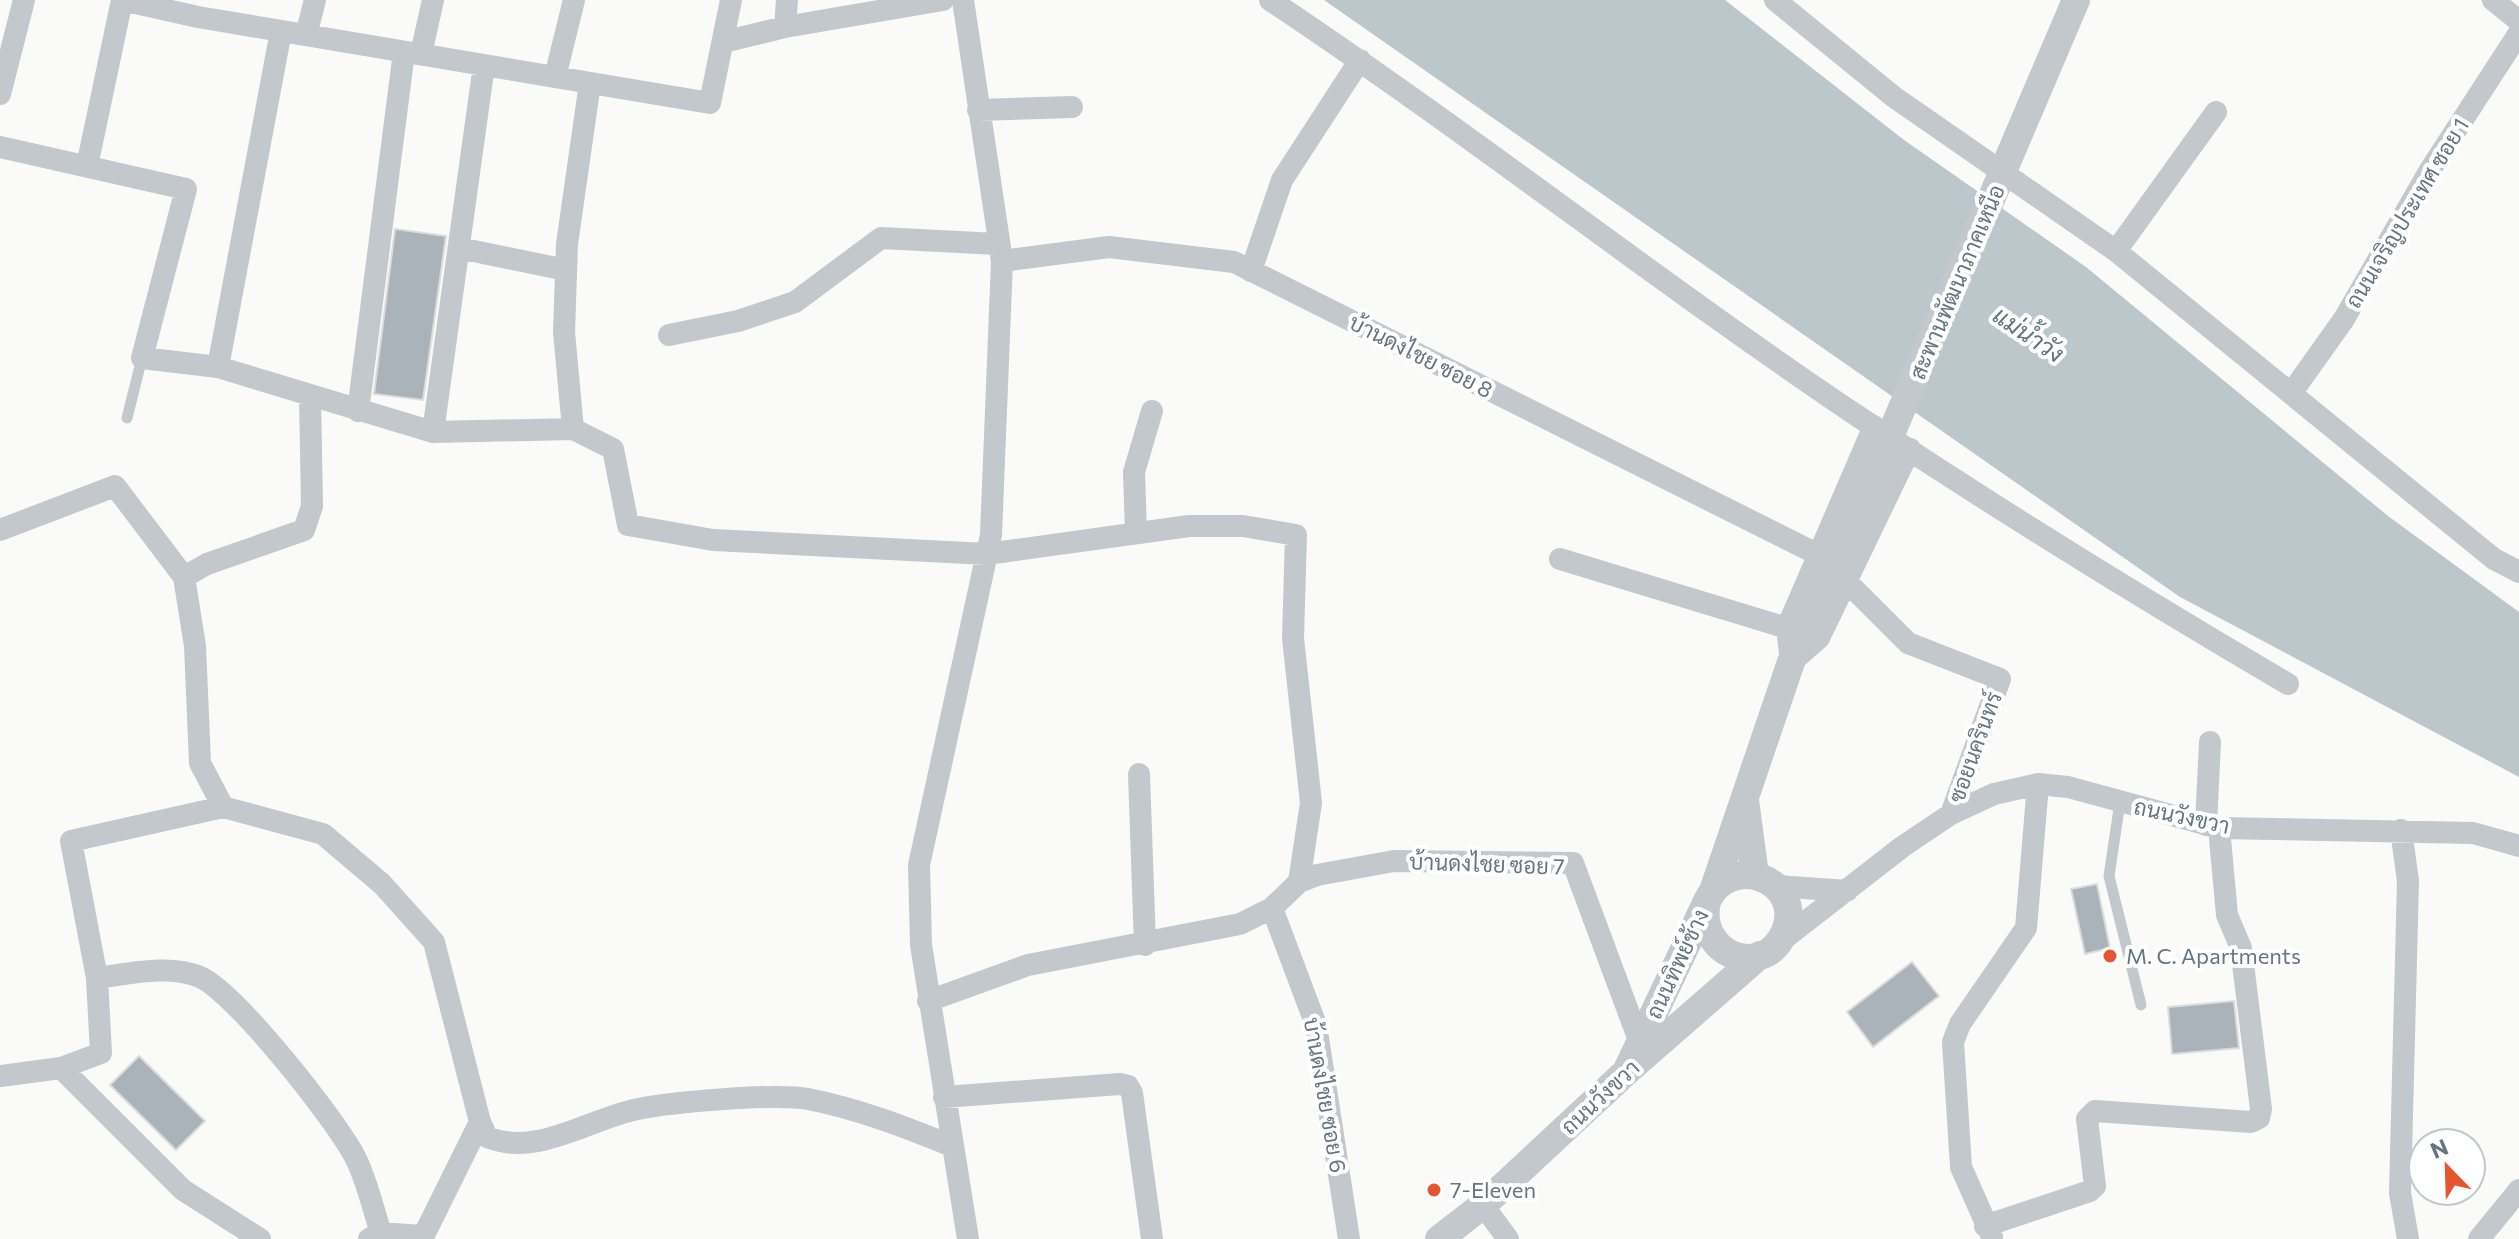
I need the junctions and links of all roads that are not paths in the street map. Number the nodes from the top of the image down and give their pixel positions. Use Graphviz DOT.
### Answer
graph roads {
  1 [pos="24,0"];
  2 [pos="122,0"];
  3 [pos="315,0"];
  4 [pos="433,0"];
  5 [pos="574,0"];
  6 [pos="731,0"];
  7 [pos="787,0"];
  8 [pos="943,0"];
  9 [pos="963,0"];
  10 [pos="1270,0"];
  11 [pos="1775,0"];
  12 [pos="2076,0"];
  13 [pos="2493,0"];
  14 [pos="200,9"];
  15 [pos="2519,21"];
  16 [pos="785,27"];
  17 [pos="281,31"];
  18 [pos="2519,33"];
  19 [pos="306,35"];
  20 [pos="723,42"];
  21 [pos="413,53"];
  22 [pos="1360,60"];
  23 [pos="484,65"];
  24 [pos="555,77"];
  25 [pos="590,83"];
  26 [pos="0,94"];
  27 [pos="1072,107"];
  28 [pos="978,110"];
  29 [pos="2216,112"];
  30 [pos="0,147"];
  31 [pos="87,166"];
  32 [pos="459,248"];
  33 [pos="2116,251"];
  34 [pos="999,252"];
  35 [pos="566,270"];
  36 [pos="1251,271"];
  37 [pos="669,335"];
  38 [pos="142,358"];
  39 [pos="218,367"];
  40 [pos="2292,392"];
  41 [pos="310,396"];
  42 [pos="358,411"];
  43 [pos="1152,411"];
  44 [pos="127,418"];
  45 [pos="1874,426"];
  46 [pos="573,429"];
  47 [pos="433,432"];
  48 [pos="1910,449"];
  49 [pos="0,530"];
  50 [pos="1136,532"];
  51 [pos="987,554"];
  52 [pos="1560,559"];
  53 [pos="1834,567"];
  54 [pos="2519,572"];
  55 [pos="184,577"];
  56 [pos="1787,628"];
  57 [pos="1791,662"];
  58 [pos="2000,679"];
  59 [pos="2288,684"];
  60 [pos="2210,742"];
  61 [pos="1139,774"];
  62 [pos="2038,784"];
  63 [pos="1745,795"];
  64 [pos="2120,802"];
  65 [pos="223,807"];
  66 [pos="1951,814"];
  67 [pos="2212,826"];
  68 [pos="2401,830"];
  69 [pos="2519,846"];
  70 [pos="1766,881"];
  71 [pos="1299,882"];
  72 [pos="1847,891"];
  73 [pos="1711,894"];
  74 [pos="1272,908"];
  75 [pos="1145,945"];
  76 [pos="1768,950"];
  77 [pos="97,978"];
  78 [pos="928,1001"];
  79 [pos="2141,1005"];
  80 [pos="1640,1043"];
  81 [pos="61,1068"];
  82 [pos="1626,1072"];
  83 [pos="0,1076"];
  84 [pos="944,1097"];
  85 [pos="480,1122"];
  86 [pos="952,1146"];
  87 [pos="2519,1190"];
  88 [pos="1483,1205"];
  89 [pos="1989,1232"];
  90 [pos="375,1236"];
  91 [pos="422,1238"];
  92 [pos="962,1238"];
  93 [pos="260,1239"];
  94 [pos="1152,1239"];
  95 [pos="1349,1239"];
  96 [pos="1439,1239"];
  97 [pos="1508,1239"];
  98 [pos="2408,1239"];
  99 [pos="2479,1239"];
  1 -- 26 [label="street"];
  2 -- 14 [label="street"];
  2 -- 31 [label="street"];
  3 -- 19 [label="street"];
  4 -- 21 [label="street"];
  5 -- 24 [label="street"];
  6 -- 20 [label="street"];
  7 -- 16 [label="street"];
  8 -- 16 [label="street"];
  9 -- 28 [label="street"];
  10 -- 22 [label="street"];
  11 -- 33 [label="street"];
  12 -- 53 [label="street, สะพานพัฒนาภาคเหนือ, bridge"];
  13 -- 15 [label="street"];
  14 -- 17 [label="street"];
  16 -- 20 [label="street"];
  17 -- 19 [label="street"];
  17 -- 39 [label="street"];
  18 -- 40 [label="street, ถนนเจริญประเทศ ซอย 1"];
  19 -- 21 [label="street"];
  20 -- 25 [label="street"];
  21 -- 23 [label="street"];
  21 -- 42 [label="street"];
  22 -- 36 [label="street"];
  22 -- 45 [label="street"];
  23 -- 24 [label="street"];
  23 -- 32 [label="street"];
  24 -- 25 [label="street"];
  25 -- 35 [label="street"];
  27 -- 28 [label="street"];
  28 -- 34 [label="street"];
  29 -- 33 [label="street"];
  30 -- 31 [label="street"];
  31 -- 38 [label="street"];
  32 -- 35 [label="street"];
  32 -- 47 [label="street"];
  33 -- 40 [label="street"];
  34 -- 36 [label="street, บ้านดงไชย ซอย 8"];
  34 -- 37 [label="street, บ้านดงไชย ซอย 8"];
  34 -- 51 [label="street"];
  35 -- 46 [label="street"];
  36 -- 53 [label="street, บ้านดงไชย ซอย 8"];
  38 -- 39 [label="street"];
  38 -- 44 [label="lane"];
  39 -- 41 [label="street"];
  40 -- 54 [label="street"];
  41 -- 42 [label="street"];
  41 -- 55 [label="street"];
  42 -- 47 [label="street"];
  43 -- 50 [label="street"];
  45 -- 48 [label="street"];
  45 -- 53 [label="street"];
  46 -- 47 [label="street"];
  46 -- 51 [label="street"];
  48 -- 53 [label="street"];
  48 -- 59 [label="street"];
  49 -- 55 [label="street"];
  50 -- 51 [label="street"];
  50 -- 71 [label="street"];
  51 -- 78 [label="street"];
  52 -- 56 [label="street"];
  53 -- 56 [label="street"];
  53 -- 57 [label="street, สะพานพัฒนาภาคเหนือ"];
  53 -- 58 [label="street, บ้านดงไชย ซอย 8"];
  55 -- 65 [label="street"];
  56 -- 57 [label="street"];
  57 -- 63 [label="street, สะพานพัฒนาภาคเหนือ"];
  58 -- 66 [label="street, ซอยนครินทร์"];
  60 -- 67 [label="street"];
  61 -- 75 [label="street"];
  62 -- 64 [label="street, ถนนวังขวา"];
  62 -- 66 [label="street, ถนนวังขวา"];
  62 -- 89 [label="street"];
  63 -- 70 [label="street"];
  63 -- 73 [label="street, ถนนทิพย์ช้าง"];
  64 -- 67 [label="street, ถนนวังขวา"];
  64 -- 79 [label="lane"];
  65 -- 77 [label="street"];
  65 -- 85 [label="street"];
  66 -- 72 [label="street, ถนนวังขวา"];
  67 -- 68 [label="street, ถนนวังขวา"];
  67 -- 89 [label="street"];
  68 -- 69 [label="street, ถนนวังขวา"];
  68 -- 98 [label="street"];
  70 -- 72 [label="street"];
  70 -- 73 [label="street"];
  70 -- 76 [label="street"];
  71 -- 74 [label="street, บ้านดงไชย ซอย 7"];
  71 -- 80 [label="street, บ้านดงไชย ซอย 7"];
  72 -- 76 [label="street, ถนนวังขวา"];
  73 -- 76 [label="street"];
  73 -- 80 [label="street, ถนนทิพย์ช้าง"];
  74 -- 75 [label="street, บ้านดงไชย ซอย 7"];
  74 -- 95 [label="street, บ้านดงไชย ซอย 6"];
  75 -- 78 [label="street, บ้านดงไชย ซอย 7"];
  76 -- 82 [label="street, ถนนวังขวา"];
  77 -- 81 [label="street"];
  77 -- 90 [label="street"];
  78 -- 84 [label="street"];
  80 -- 82 [label="street, ถนนทิพย์ช้าง"];
  81 -- 83 [label="street"];
  81 -- 93 [label="street"];
  82 -- 88 [label="street, ถนนวังขวา"];
  84 -- 86 [label="street"];
  84 -- 94 [label="street"];
  85 -- 86 [label="street"];
  85 -- 91 [label="street"];
  86 -- 92 [label="street"];
  87 -- 99 [label="street"];
  88 -- 96 [label="street, ถนนวังขวา"];
  88 -- 97 [label="street"];
  90 -- 91 [label="street"];
}
